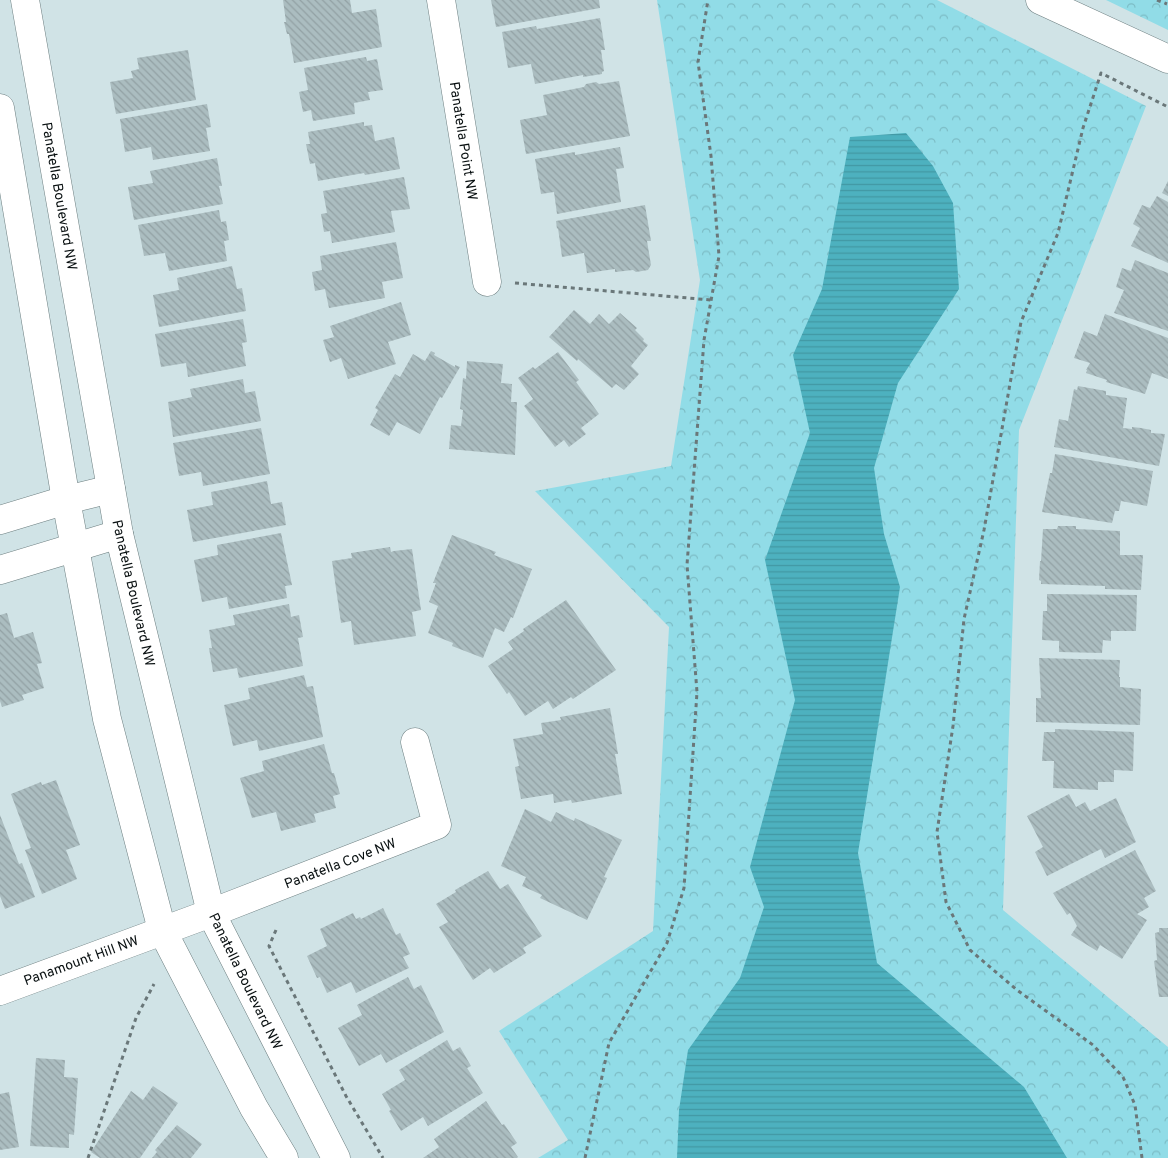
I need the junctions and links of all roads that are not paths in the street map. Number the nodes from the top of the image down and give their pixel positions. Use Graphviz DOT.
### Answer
graph roads {
  1 [pos="25,0"];
  2 [pos="441,0"];
  3 [pos="1040,0"];
  4 [pos="1168,59"];
  5 [pos="0,108"];
  6 [pos="487,282"];
  7 [pos="111,489"];
  8 [pos="66,500"];
  9 [pos="0,520"];
  10 [pos="119,534"];
  11 [pos="75,548"];
  12 [pos="0,570"];
  13 [pos="415,742"];
  14 [pos="211,913"];
  15 [pos="162,930"];
  16 [pos="0,991"];
  17 [pos="284,1158"];
  18 [pos="336,1158"];
  1 -- 7 [label="street, Panatella Boulevard NW"];
  2 -- 6 [label="street, Panatella Point NW"];
  3 -- 4 [label="street"];
  5 -- 8 [label="street"];
  7 -- 8 [label="street"];
  7 -- 10 [label="street, Panatella Boulevard NW"];
  8 -- 9 [label="street"];
  8 -- 11 [label="street"];
  10 -- 11 [label="street"];
  10 -- 14 [label="street, Panatella Boulevard NW"];
  11 -- 12 [label="street"];
  11 -- 15 [label="street"];
  13 -- 14 [label="street, Panatella Cove NW"];
  14 -- 15 [label="street, Panatella Cove NW"];
  14 -- 18 [label="street, Panatella Boulevard NW"];
  15 -- 16 [label="street, Panamount Hill NW"];
  15 -- 17 [label="street"];
}
